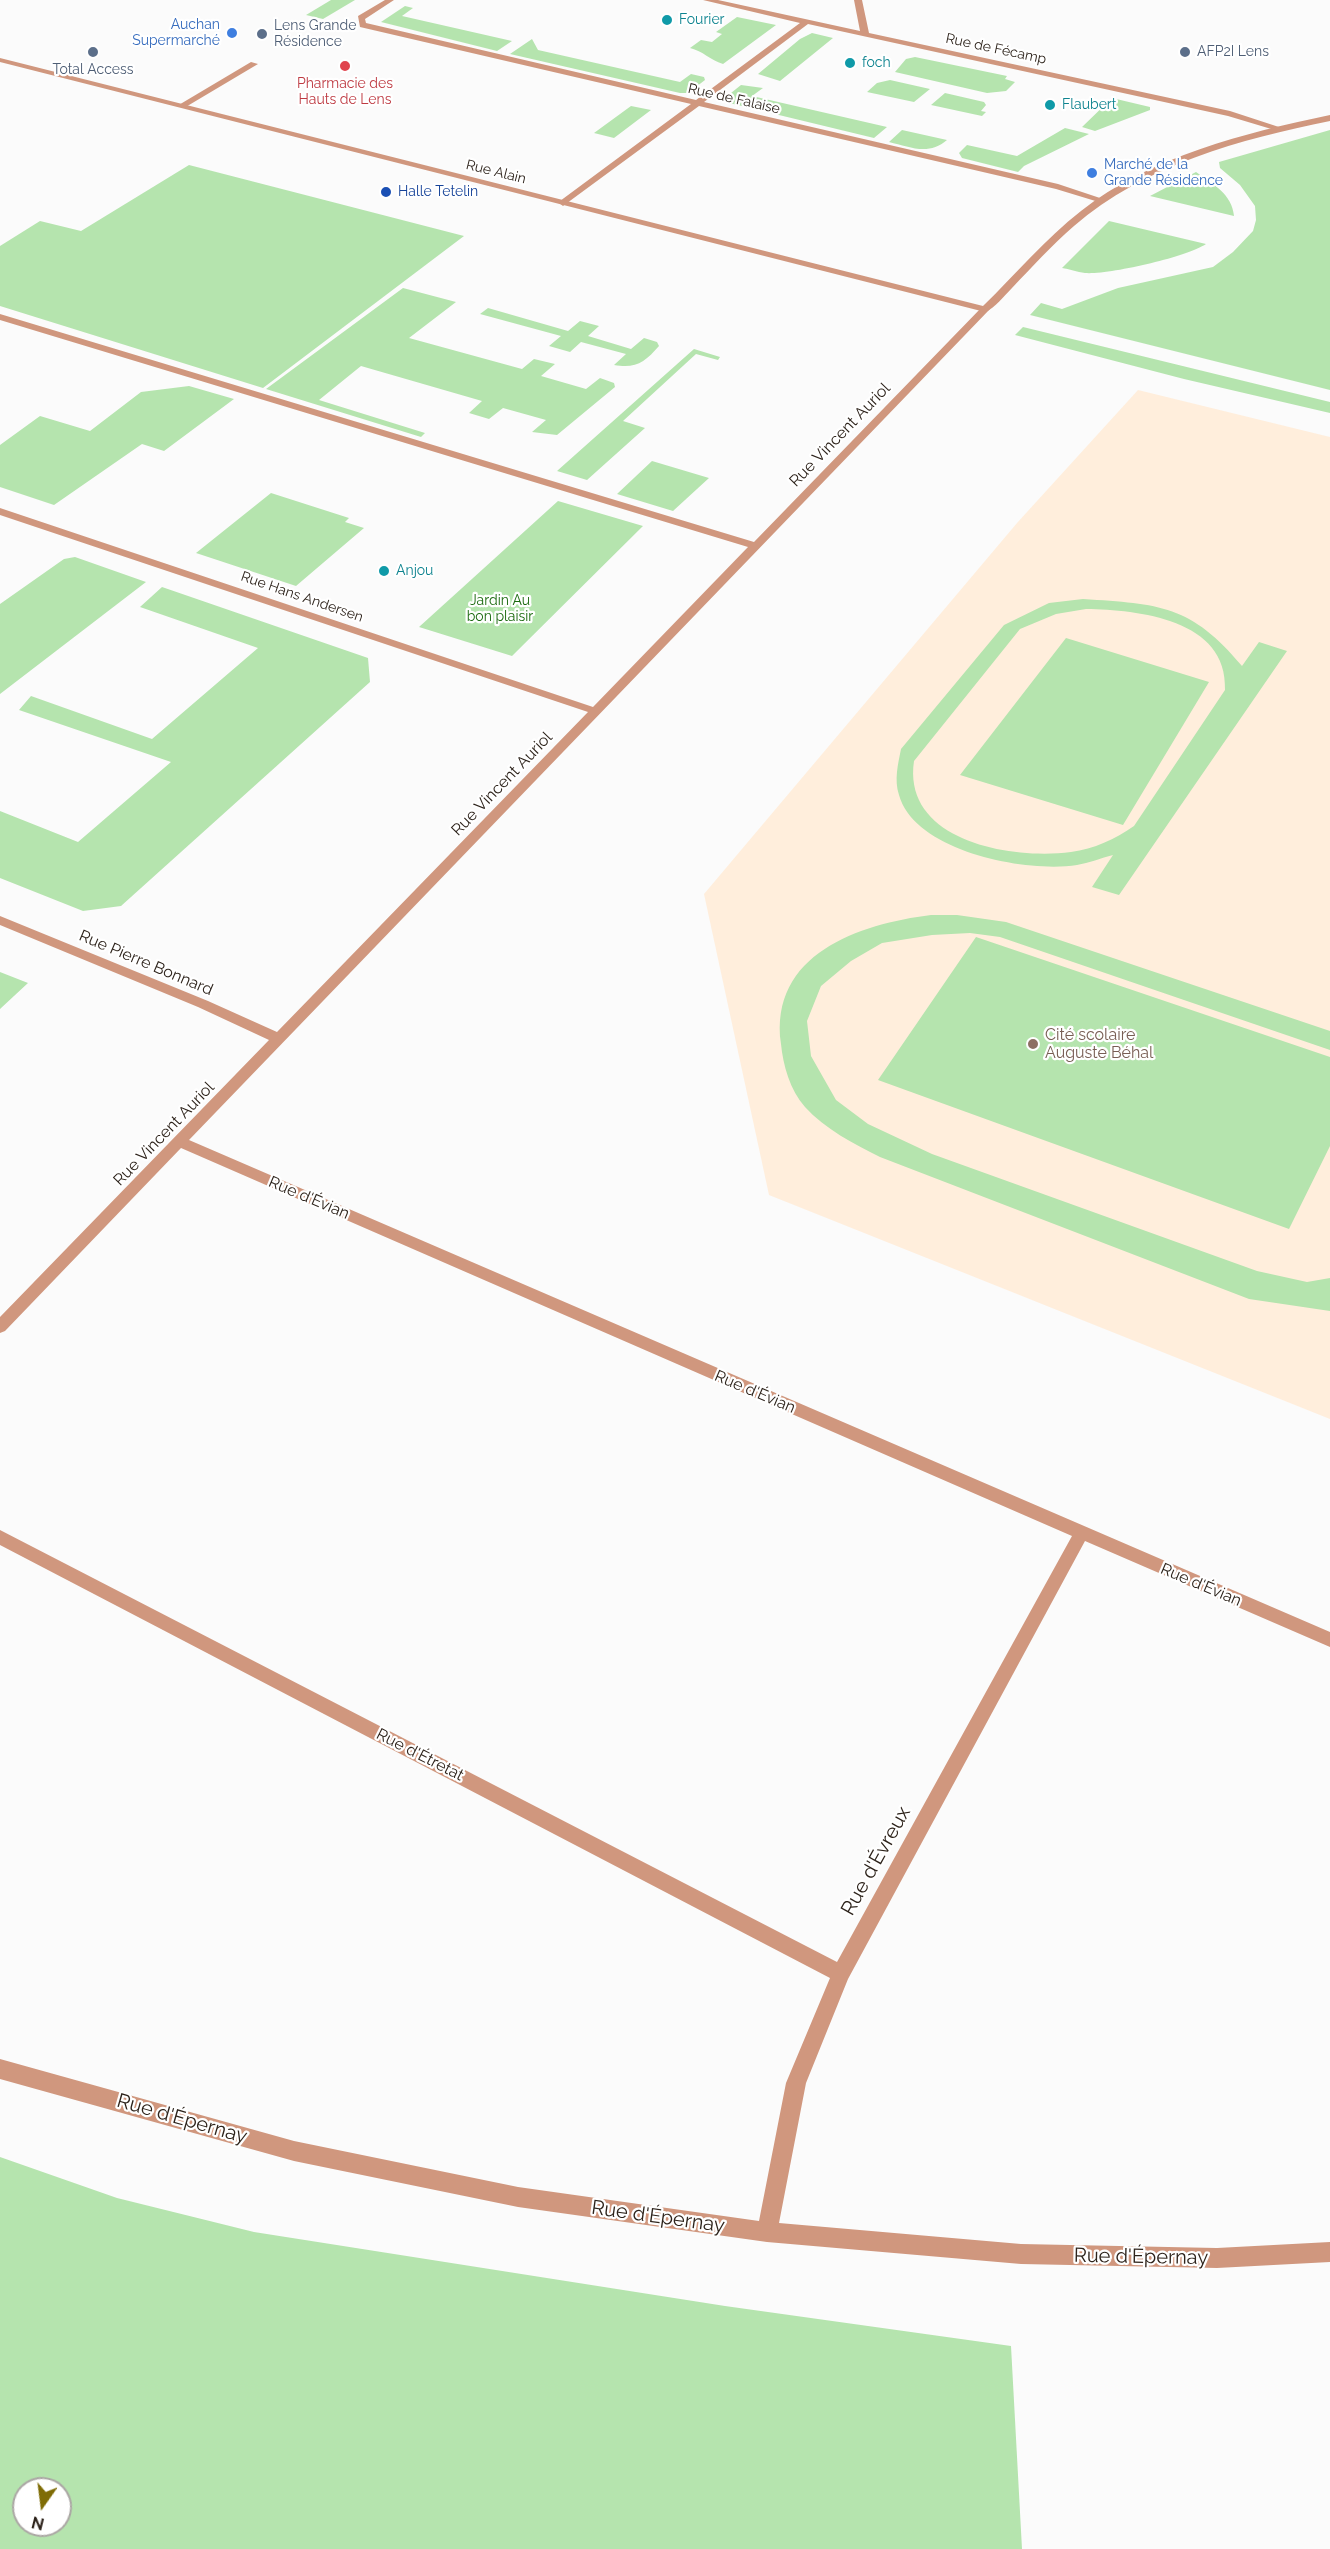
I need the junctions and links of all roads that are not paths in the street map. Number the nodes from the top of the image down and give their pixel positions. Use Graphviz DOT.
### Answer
graph roads {
  1 [pos="390,0"];
  2 [pos="707,0"];
  3 [pos="858,0"];
  4 [pos="807,21"];
  5 [pos="865,34"];
  6 [pos="0,60"];
  7 [pos="254,64"];
  8 [pos="695,104"];
  9 [pos="181,106"];
  10 [pos="1330,118"];
  11 [pos="1278,128"];
  12 [pos="1102,200"];
  13 [pos="563,203"];
  14 [pos="985,309"];
  15 [pos="0,317"];
  16 [pos="0,511"];
  17 [pos="756,546"];
  18 [pos="595,711"];
  19 [pos="0,920"];
  20 [pos="279,1039"];
  21 [pos="180,1142"];
  22 [pos="0,1327"];
  23 [pos="1082,1534"];
  24 [pos="0,1537"];
  25 [pos="1330,1640"];
  26 [pos="841,1974"];
  27 [pos="0,2069"];
  28 [pos="767,2232"];
  29 [pos="1330,2252"];
  1 -- 8 [label="street, Rue de Falaise"];
  2 -- 4 [label="street, Rue de Fécamp"];
  3 -- 5 [label="street"];
  4 -- 5 [label="street, Rue de Fécamp"];
  4 -- 8 [label="street"];
  5 -- 11 [label="street, Rue de Fécamp"];
  6 -- 9 [label="street, Rue Alain"];
  7 -- 9 [label="street"];
  8 -- 12 [label="street, Rue de Falaise"];
  8 -- 13 [label="street"];
  9 -- 13 [label="street, Rue Alain"];
  10 -- 11 [label="street, Rue Vincent Auriol"];
  11 -- 12 [label="street, Rue Vincent Auriol"];
  12 -- 14 [label="street, Rue Vincent Auriol"];
  13 -- 14 [label="street, Rue Alain"];
  14 -- 17 [label="street, Rue Vincent Auriol"];
  15 -- 17 [label="street"];
  16 -- 18 [label="street, Rue Hans Andersen"];
  17 -- 18 [label="street, Rue Vincent Auriol"];
  18 -- 20 [label="street, Rue Vincent Auriol"];
  19 -- 20 [label="street, Rue Pierre Bonnard"];
  20 -- 21 [label="street, Rue Vincent Auriol"];
  21 -- 22 [label="street, Rue Vincent Auriol"];
  21 -- 23 [label="street, Rue d'Évian"];
  23 -- 25 [label="street, Rue d'Évian"];
  23 -- 26 [label="street, Rue d'Évreux"];
  24 -- 26 [label="street, Rue d'Étretat"];
  26 -- 28 [label="street, Rue d'Évreux"];
  27 -- 28 [label="street, Rue d'Épernay"];
  28 -- 29 [label="street, Rue d'Épernay"];
}
